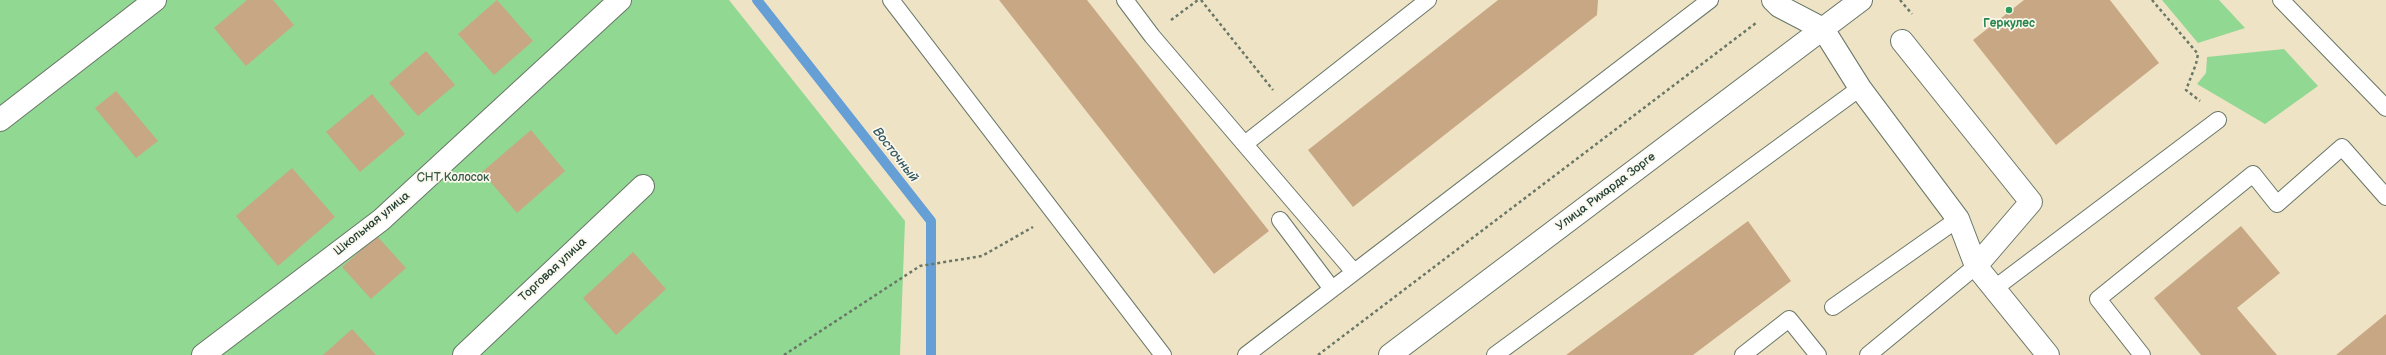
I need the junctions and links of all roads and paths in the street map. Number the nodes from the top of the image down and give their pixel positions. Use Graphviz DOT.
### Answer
graph roads {
  1 [pos="155,0"];
  2 [pos="620,0"];
  3 [pos="891,0"];
  4 [pos="1125,0"];
  5 [pos="1198,0"];
  6 [pos="1201,0"];
  7 [pos="1428,0"];
  8 [pos="1710,0"];
  9 [pos="1861,0"];
  10 [pos="2152,0"];
  11 [pos="2281,0"];
  12 [pos="1776,3"];
  13 [pos="1823,29"];
  14 [pos="1152,36"];
  15 [pos="1902,41"];
  16 [pos="1860,88"];
  17 [pos="2386,108"];
  18 [pos="1289,109"];
  19 [pos="0,120"];
  20 [pos="2218,120"];
  21 [pos="1246,143"];
  22 [pos="643,186"];
  23 [pos="2386,197"];
  24 [pos="1055,214"];
  25 [pos="1958,219"];
  26 [pos="1280,220"];
  27 [pos="1976,266"];
  28 [pos="1354,272"];
  29 [pos="1995,288"];
  30 [pos="1332,289"];
  31 [pos="1833,307"];
  32 [pos="203,355"];
  33 [pos="464,355"];
  34 [pos="784,355"];
  35 [pos="1163,355"];
  36 [pos="1246,355"];
  37 [pos="1318,355"];
  38 [pos="1390,355"];
  39 [pos="1495,355"];
  40 [pos="1743,355"];
  41 [pos="1818,355"];
  42 [pos="1868,355"];
  43 [pos="2048,355"];
  44 [pos="2142,355"];
  1 -- 19 [label="street"];
  2 -- 32 [label="street, Школьная улица"];
  3 -- 24 [label="lane"];
  4 -- 14 [label="lane"];
  5 -- 14 [label="path"];
  6 -- 18 [label="path"];
  7 -- 18 [label="lane"];
  8 -- 28 [label="lane"];
  9 -- 13 [label="street"];
  10 -- 20 [label="path"];
  11 -- 17 [label="lane"];
  12 -- 13 [label="street"];
  12 -- 37 [label="path"];
  13 -- 16 [label="street"];
  13 -- 38 [label="street, Улица Рихарда Зорге"];
  14 -- 21 [label="lane"];
  15 -- 27 [label="street"];
  16 -- 25 [label="street"];
  16 -- 39 [label="lane"];
  18 -- 21 [label="lane"];
  20 -- 29 [label="lane"];
  21 -- 28 [label="lane"];
  22 -- 33 [label="street, Торговая улица"];
  23 -- 44 [label="lane"];
  24 -- 34 [label="path"];
  24 -- 35 [label="lane"];
  25 -- 27 [label="street"];
  25 -- 31 [label="lane"];
  26 -- 30 [label="lane"];
  27 -- 29 [label="street"];
  27 -- 42 [label="lane"];
  28 -- 30 [label="lane"];
  29 -- 43 [label="street"];
  30 -- 36 [label="lane"];
  40 -- 41 [label="lane"];
}
